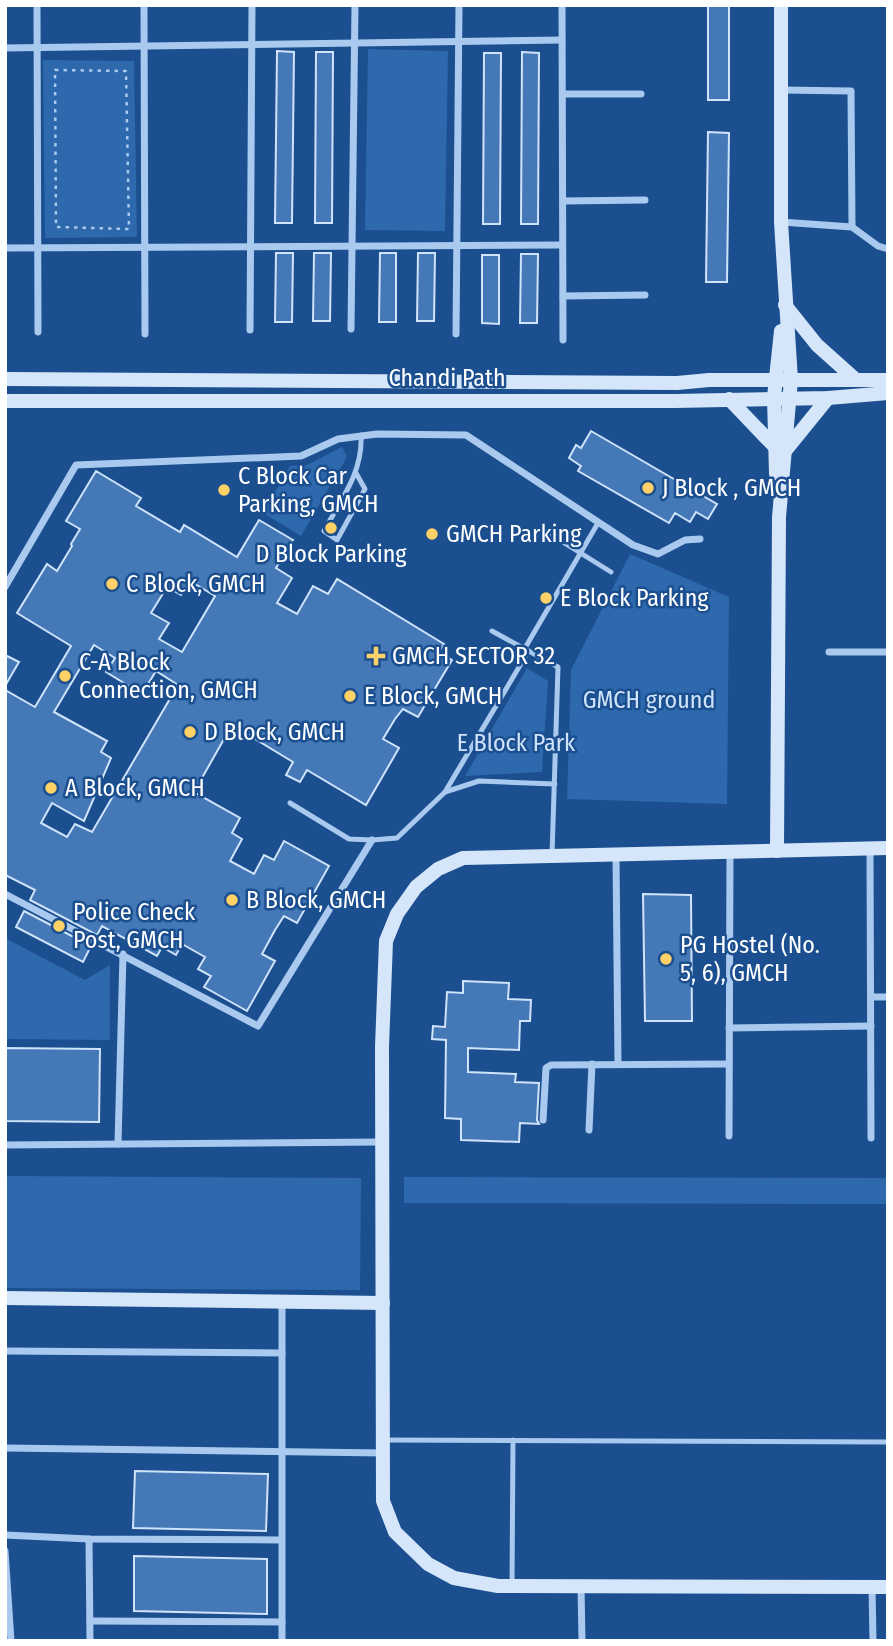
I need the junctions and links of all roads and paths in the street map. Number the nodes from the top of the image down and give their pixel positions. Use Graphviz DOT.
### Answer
graph roads {
  1 [pos="37,5"];
  2 [pos="144,5"];
  3 [pos="252,5"];
  4 [pos="355,5"];
  5 [pos="459,5"];
  6 [pos="562,5"];
  7 [pos="782,5"];
  8 [pos="562,40"];
  9 [pos="458,41"];
  10 [pos="355,43"];
  11 [pos="251,44"];
  12 [pos="144,46"];
  13 [pos="5,48"];
  14 [pos="37,48"];
  15 [pos="781,90"];
  16 [pos="563,94"];
  17 [pos="641,94"];
  18 [pos="645,200"];
  19 [pos="563,201"];
  20 [pos="781,222"];
  21 [pos="852,227"];
  22 [pos="129,229"];
  23 [pos="562,245"];
  24 [pos="352,246"];
  25 [pos="457,246"];
  26 [pos="36,247"];
  27 [pos="146,247"];
  28 [pos="250,247"];
  29 [pos="5,248"];
  30 [pos="888,249"];
  31 [pos="645,295"];
  32 [pos="563,296"];
  33 [pos="785,305"];
  34 [pos="351,329"];
  35 [pos="250,330"];
  36 [pos="38,332"];
  37 [pos="145,334"];
  38 [pos="456,334"];
  39 [pos="563,340"];
  40 [pos="5,379"];
  41 [pos="774,379"];
  42 [pos="855,379"];
  43 [pos="791,380"];
  44 [pos="888,380"];
  45 [pos="888,393"];
  46 [pos="774,397"];
  47 [pos="790,397"];
  48 [pos="828,398"];
  49 [pos="729,399"];
  50 [pos="5,401"];
  51 [pos="361,435"];
  52 [pos="779,449"];
  53 [pos="356,473"];
  54 [pos="598,523"];
  55 [pos="550,534"];
  56 [pos="700,539"];
  57 [pos="581,554"];
  58 [pos="611,572"];
  59 [pos="5,587"];
  60 [pos="492,631"];
  61 [pos="525,648"];
  62 [pos="829,652"];
  63 [pos="888,652"];
  64 [pos="555,784"];
  65 [pos="446,792"];
  66 [pos="290,803"];
  67 [pos="372,840"];
  68 [pos="888,848"];
  69 [pos="870,849"];
  70 [pos="777,851"];
  71 [pos="730,852"];
  72 [pos="617,855"];
  73 [pos="552,856"];
  74 [pos="5,894"];
  75 [pos="123,954"];
  76 [pos="871,997"];
  77 [pos="888,997"];
  78 [pos="871,1027"];
  79 [pos="729,1028"];
  80 [pos="618,1064"];
  81 [pos="729,1064"];
  82 [pos="592,1065"];
  83 [pos="543,1121"];
  84 [pos="589,1129"];
  85 [pos="729,1136"];
  86 [pos="871,1138"];
  87 [pos="382,1142"];
  88 [pos="118,1144"];
  89 [pos="5,1145"];
  90 [pos="5,1298"];
  91 [pos="282,1302"];
  92 [pos="383,1303"];
  93 [pos="5,1351"];
  94 [pos="282,1353"];
  95 [pos="513,1440"];
  96 [pos="888,1442"];
  97 [pos="383,1446"];
  98 [pos="5,1448"];
  99 [pos="282,1451"];
  100 [pos="5,1535"];
  101 [pos="89,1539"];
  102 [pos="281,1540"];
  103 [pos="5,1551"];
  104 [pos="512,1586"];
  105 [pos="581,1586"];
  106 [pos="872,1587"];
  107 [pos="888,1587"];
  108 [pos="90,1621"];
  109 [pos="282,1622"];
  110 [pos="11,1641"];
  111 [pos="90,1641"];
  112 [pos="282,1641"];
  113 [pos="582,1641"];
  114 [pos="873,1641"];
  1 -- 14 [label="street"];
  2 -- 12 [label="street"];
  3 -- 11 [label="street"];
  4 -- 10 [label="street"];
  5 -- 9 [label="street"];
  6 -- 8 [label="street"];
  7 -- 15 [label="street"];
  8 -- 9 [label="street"];
  8 -- 16 [label="street"];
  9 -- 10 [label="street"];
  9 -- 25 [label="street"];
  10 -- 11 [label="street"];
  10 -- 24 [label="street"];
  11 -- 12 [label="street"];
  11 -- 28 [label="street"];
  12 -- 14 [label="street"];
  12 -- 27 [label="street"];
  13 -- 14 [label="street"];
  14 -- 26 [label="street"];
  15 -- 20 [label="street"];
  15 -- 21 [label="street"];
  16 -- 17 [label="street"];
  16 -- 19 [label="street"];
  18 -- 19 [label="street"];
  19 -- 23 [label="street"];
  20 -- 21 [label="street"];
  20 -- 33 [label="street"];
  21 -- 30 [label="street"];
  22 -- 22 [label="path"];
  23 -- 25 [label="street"];
  23 -- 32 [label="street"];
  24 -- 25 [label="street"];
  24 -- 28 [label="street"];
  24 -- 34 [label="street"];
  25 -- 38 [label="street"];
  26 -- 27 [label="street"];
  26 -- 29 [label="street"];
  26 -- 36 [label="street"];
  27 -- 28 [label="street"];
  27 -- 37 [label="street"];
  28 -- 35 [label="street"];
  31 -- 32 [label="street"];
  32 -- 39 [label="street"];
  33 -- 41 [label="street"];
  33 -- 42 [label="street"];
  33 -- 43 [label="street"];
  40 -- 41 [label="street, Chandi Path"];
  41 -- 43 [label="street, Chandi Path"];
  41 -- 46 [label="street"];
  42 -- 43 [label="street, Chandi Path"];
  42 -- 44 [label="street, Chandi Path"];
  43 -- 47 [label="street"];
  45 -- 48 [label="street, Chandi Path"];
  46 -- 47 [label="street, Chandi Path"];
  46 -- 49 [label="street, Chandi Path"];
  46 -- 52 [label="street"];
  47 -- 48 [label="street, Chandi Path"];
  47 -- 52 [label="street"];
  48 -- 52 [label="street"];
  49 -- 50 [label="street, Chandi Path"];
  49 -- 52 [label="street"];
  51 -- 53 [label="lane"];
  51 -- 54 [label="street"];
  51 -- 59 [label="street"];
  52 -- 70 [label="street"];
  53 -- 53 [label="lane"];
  54 -- 56 [label="street"];
  54 -- 57 [label="lane"];
  55 -- 57 [label="lane"];
  57 -- 58 [label="lane"];
  57 -- 61 [label="lane"];
  60 -- 61 [label="lane"];
  61 -- 64 [label="lane"];
  61 -- 65 [label="lane"];
  62 -- 63 [label="street"];
  64 -- 65 [label="lane"];
  64 -- 73 [label="lane"];
  65 -- 67 [label="lane"];
  66 -- 67 [label="lane"];
  67 -- 75 [label="street"];
  68 -- 69 [label="street"];
  69 -- 70 [label="street"];
  69 -- 76 [label="street"];
  70 -- 71 [label="street"];
  71 -- 72 [label="street"];
  71 -- 79 [label="street"];
  72 -- 73 [label="street"];
  72 -- 80 [label="street"];
  73 -- 87 [label="street"];
  74 -- 75 [label="street"];
  75 -- 88 [label="street"];
  76 -- 77 [label="street"];
  76 -- 78 [label="street"];
  78 -- 79 [label="street"];
  78 -- 86 [label="street"];
  79 -- 81 [label="street"];
  80 -- 81 [label="street"];
  80 -- 82 [label="street"];
  81 -- 85 [label="street"];
  82 -- 83 [label="street"];
  82 -- 84 [label="street"];
  87 -- 88 [label="street"];
  87 -- 92 [label="street"];
  88 -- 89 [label="street"];
  90 -- 91 [label="street"];
  91 -- 92 [label="street"];
  91 -- 94 [label="street"];
  92 -- 97 [label="street"];
  93 -- 94 [label="street"];
  94 -- 99 [label="street"];
  95 -- 96 [label="lane"];
  95 -- 97 [label="lane"];
  95 -- 104 [label="lane"];
  97 -- 99 [label="street"];
  97 -- 104 [label="street"];
  98 -- 99 [label="street"];
  99 -- 102 [label="street"];
  100 -- 101 [label="street"];
  101 -- 102 [label="street"];
  101 -- 108 [label="street"];
  102 -- 109 [label="street"];
  103 -- 110 [label="street"];
  104 -- 105 [label="street"];
  105 -- 106 [label="street"];
  105 -- 113 [label="street"];
  106 -- 107 [label="street"];
  106 -- 114 [label="street"];
  108 -- 109 [label="street"];
  108 -- 111 [label="street"];
  109 -- 112 [label="street"];
}
